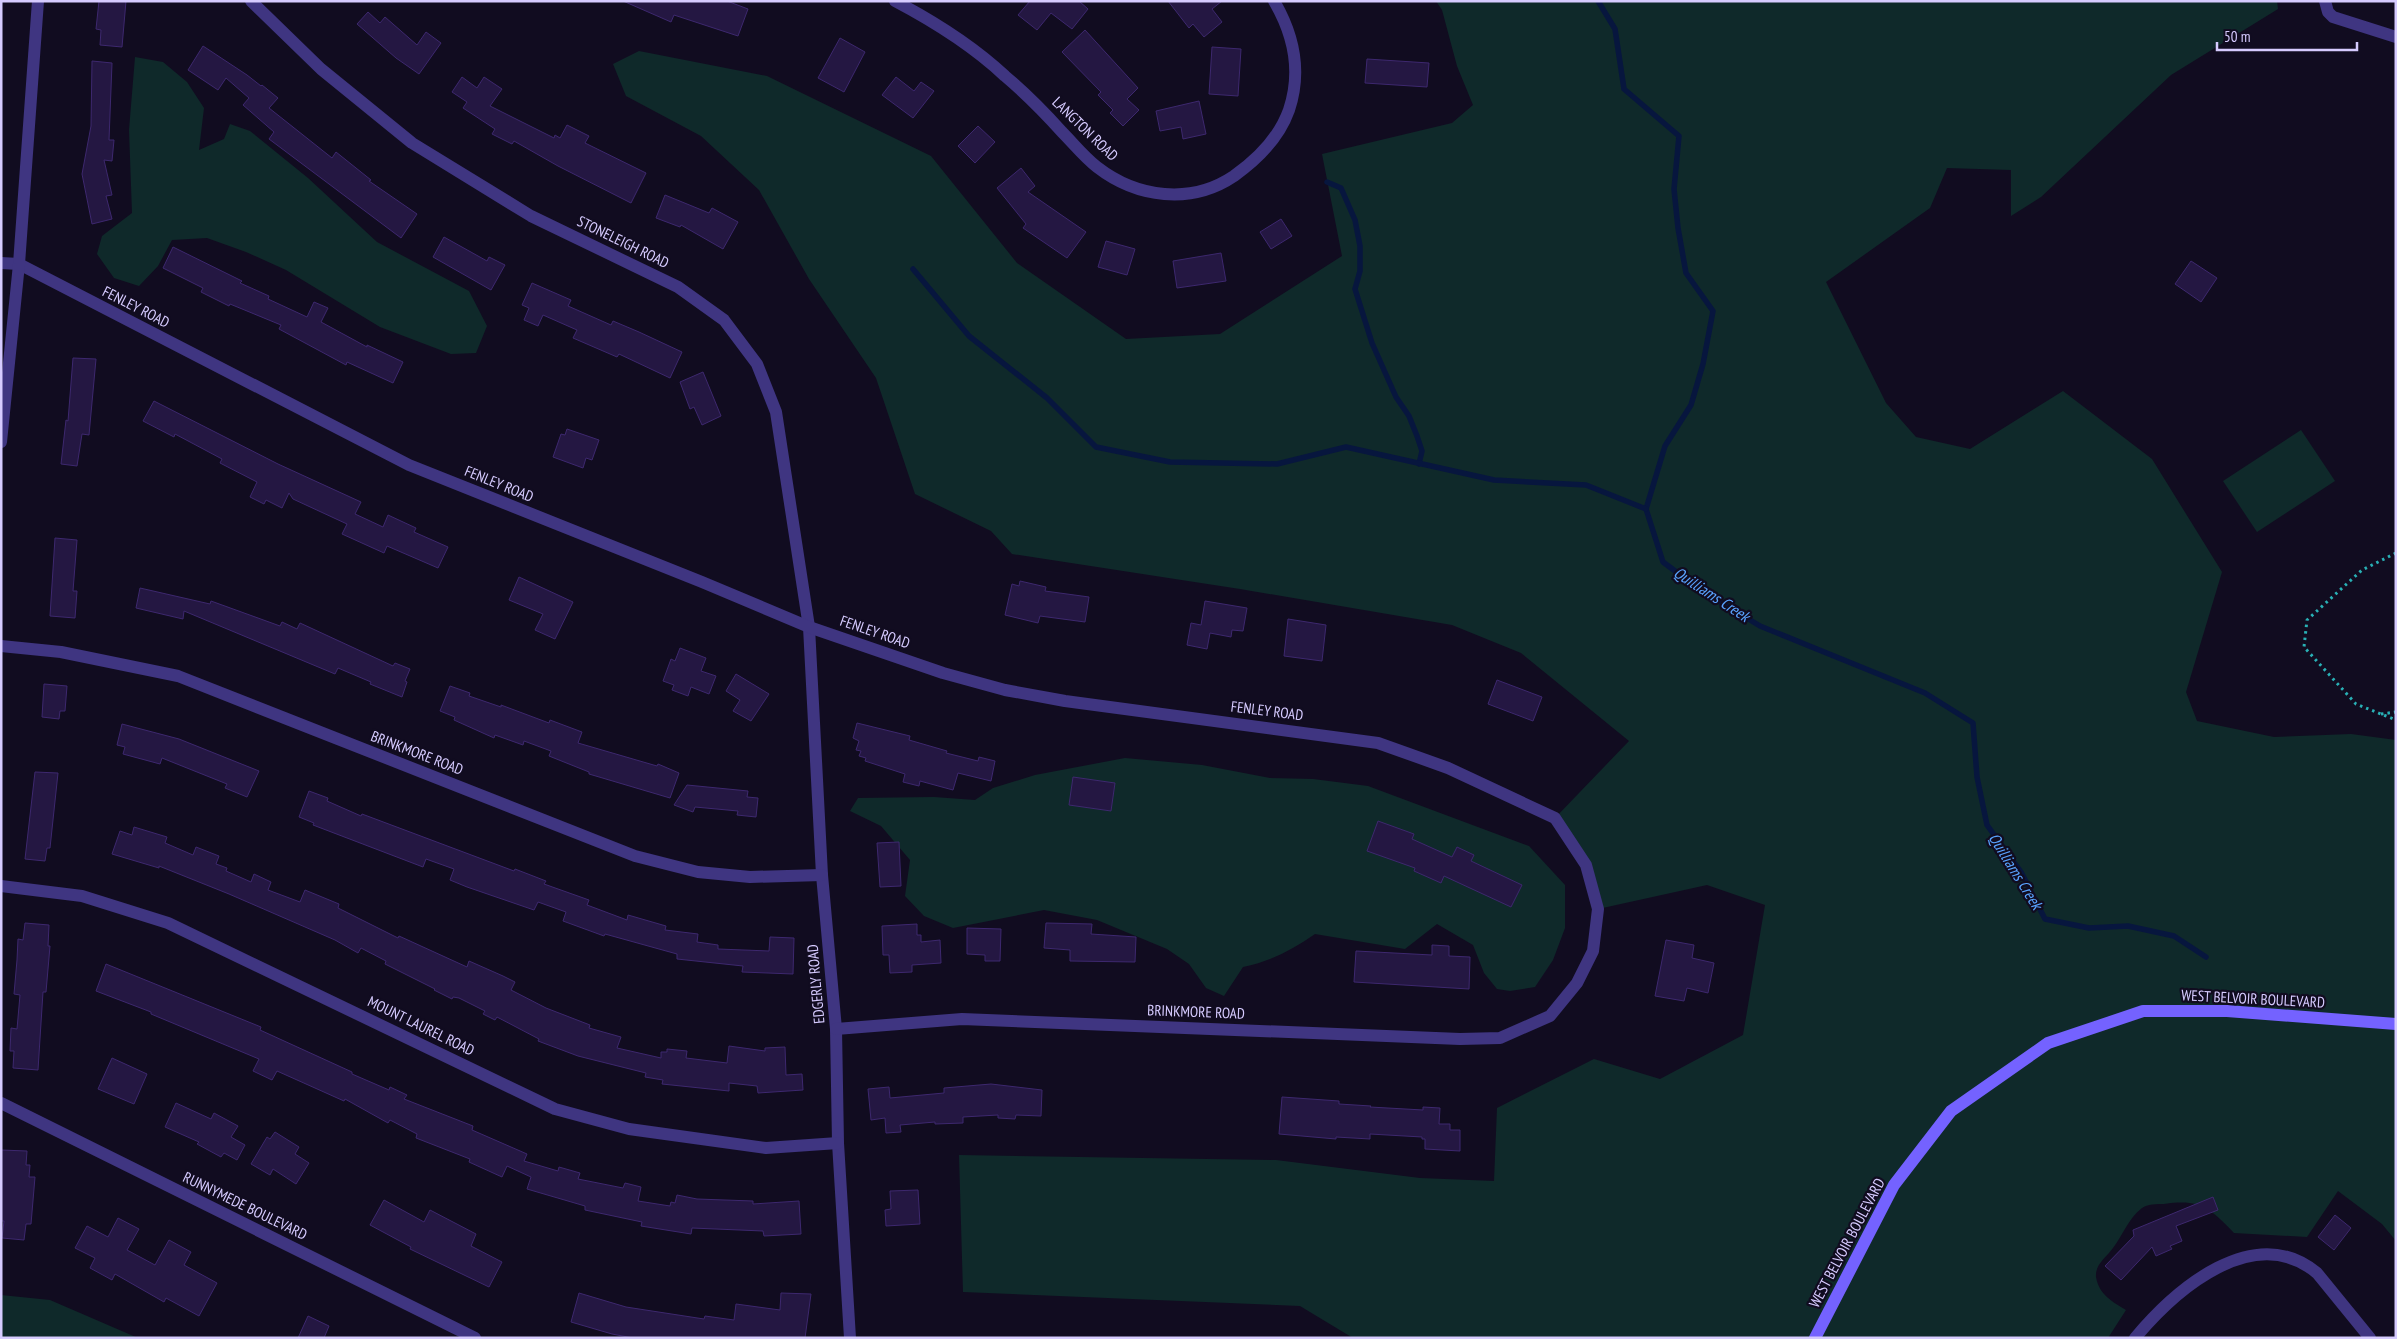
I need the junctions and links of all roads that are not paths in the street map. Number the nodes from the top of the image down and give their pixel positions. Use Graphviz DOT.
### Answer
graph roads {
  1 [pos="38,1"];
  2 [pos="251,1"];
  3 [pos="896,1"];
  4 [pos="1274,1"];
  5 [pos="2325,2"];
  6 [pos="2396,37"];
  7 [pos="1,262"];
  8 [pos="18,264"];
  9 [pos="1,442"];
  10 [pos="809,627"];
  11 [pos="1,646"];
  12 [pos="822,876"];
  13 [pos="1,886"];
  14 [pos="1550,1016"];
  15 [pos="2396,1024"];
  16 [pos="836,1029"];
  17 [pos="1,1103"];
  18 [pos="838,1143"];
  19 [pos="475,1338"];
  20 [pos="850,1338"];
  21 [pos="1816,1338"];
  22 [pos="2135,1338"];
  23 [pos="2370,1338"];
  1 -- 8 [label="street"];
  2 -- 10 [label="street, STONELEIGH ROAD"];
  3 -- 4 [label="street, LANGTON ROAD"];
  5 -- 6 [label="street"];
  7 -- 8 [label="street"];
  8 -- 9 [label="street"];
  8 -- 10 [label="street, FENLEY ROAD"];
  10 -- 12 [label="street, EDGERLY ROAD"];
  10 -- 14 [label="street, FENLEY ROAD"];
  11 -- 12 [label="street, BRINKMORE ROAD"];
  12 -- 16 [label="street, EDGERLY ROAD"];
  13 -- 18 [label="street, MOUNT LAUREL ROAD"];
  14 -- 16 [label="street, BRINKMORE ROAD"];
  15 -- 21 [label="street, WEST BELVOIR BOULEVARD"];
  16 -- 18 [label="street, EDGERLY ROAD"];
  17 -- 19 [label="street, RUNNYMEDE BOULEVARD"];
  18 -- 20 [label="street, EDGERLY ROAD"];
  22 -- 23 [label="street"];
}
